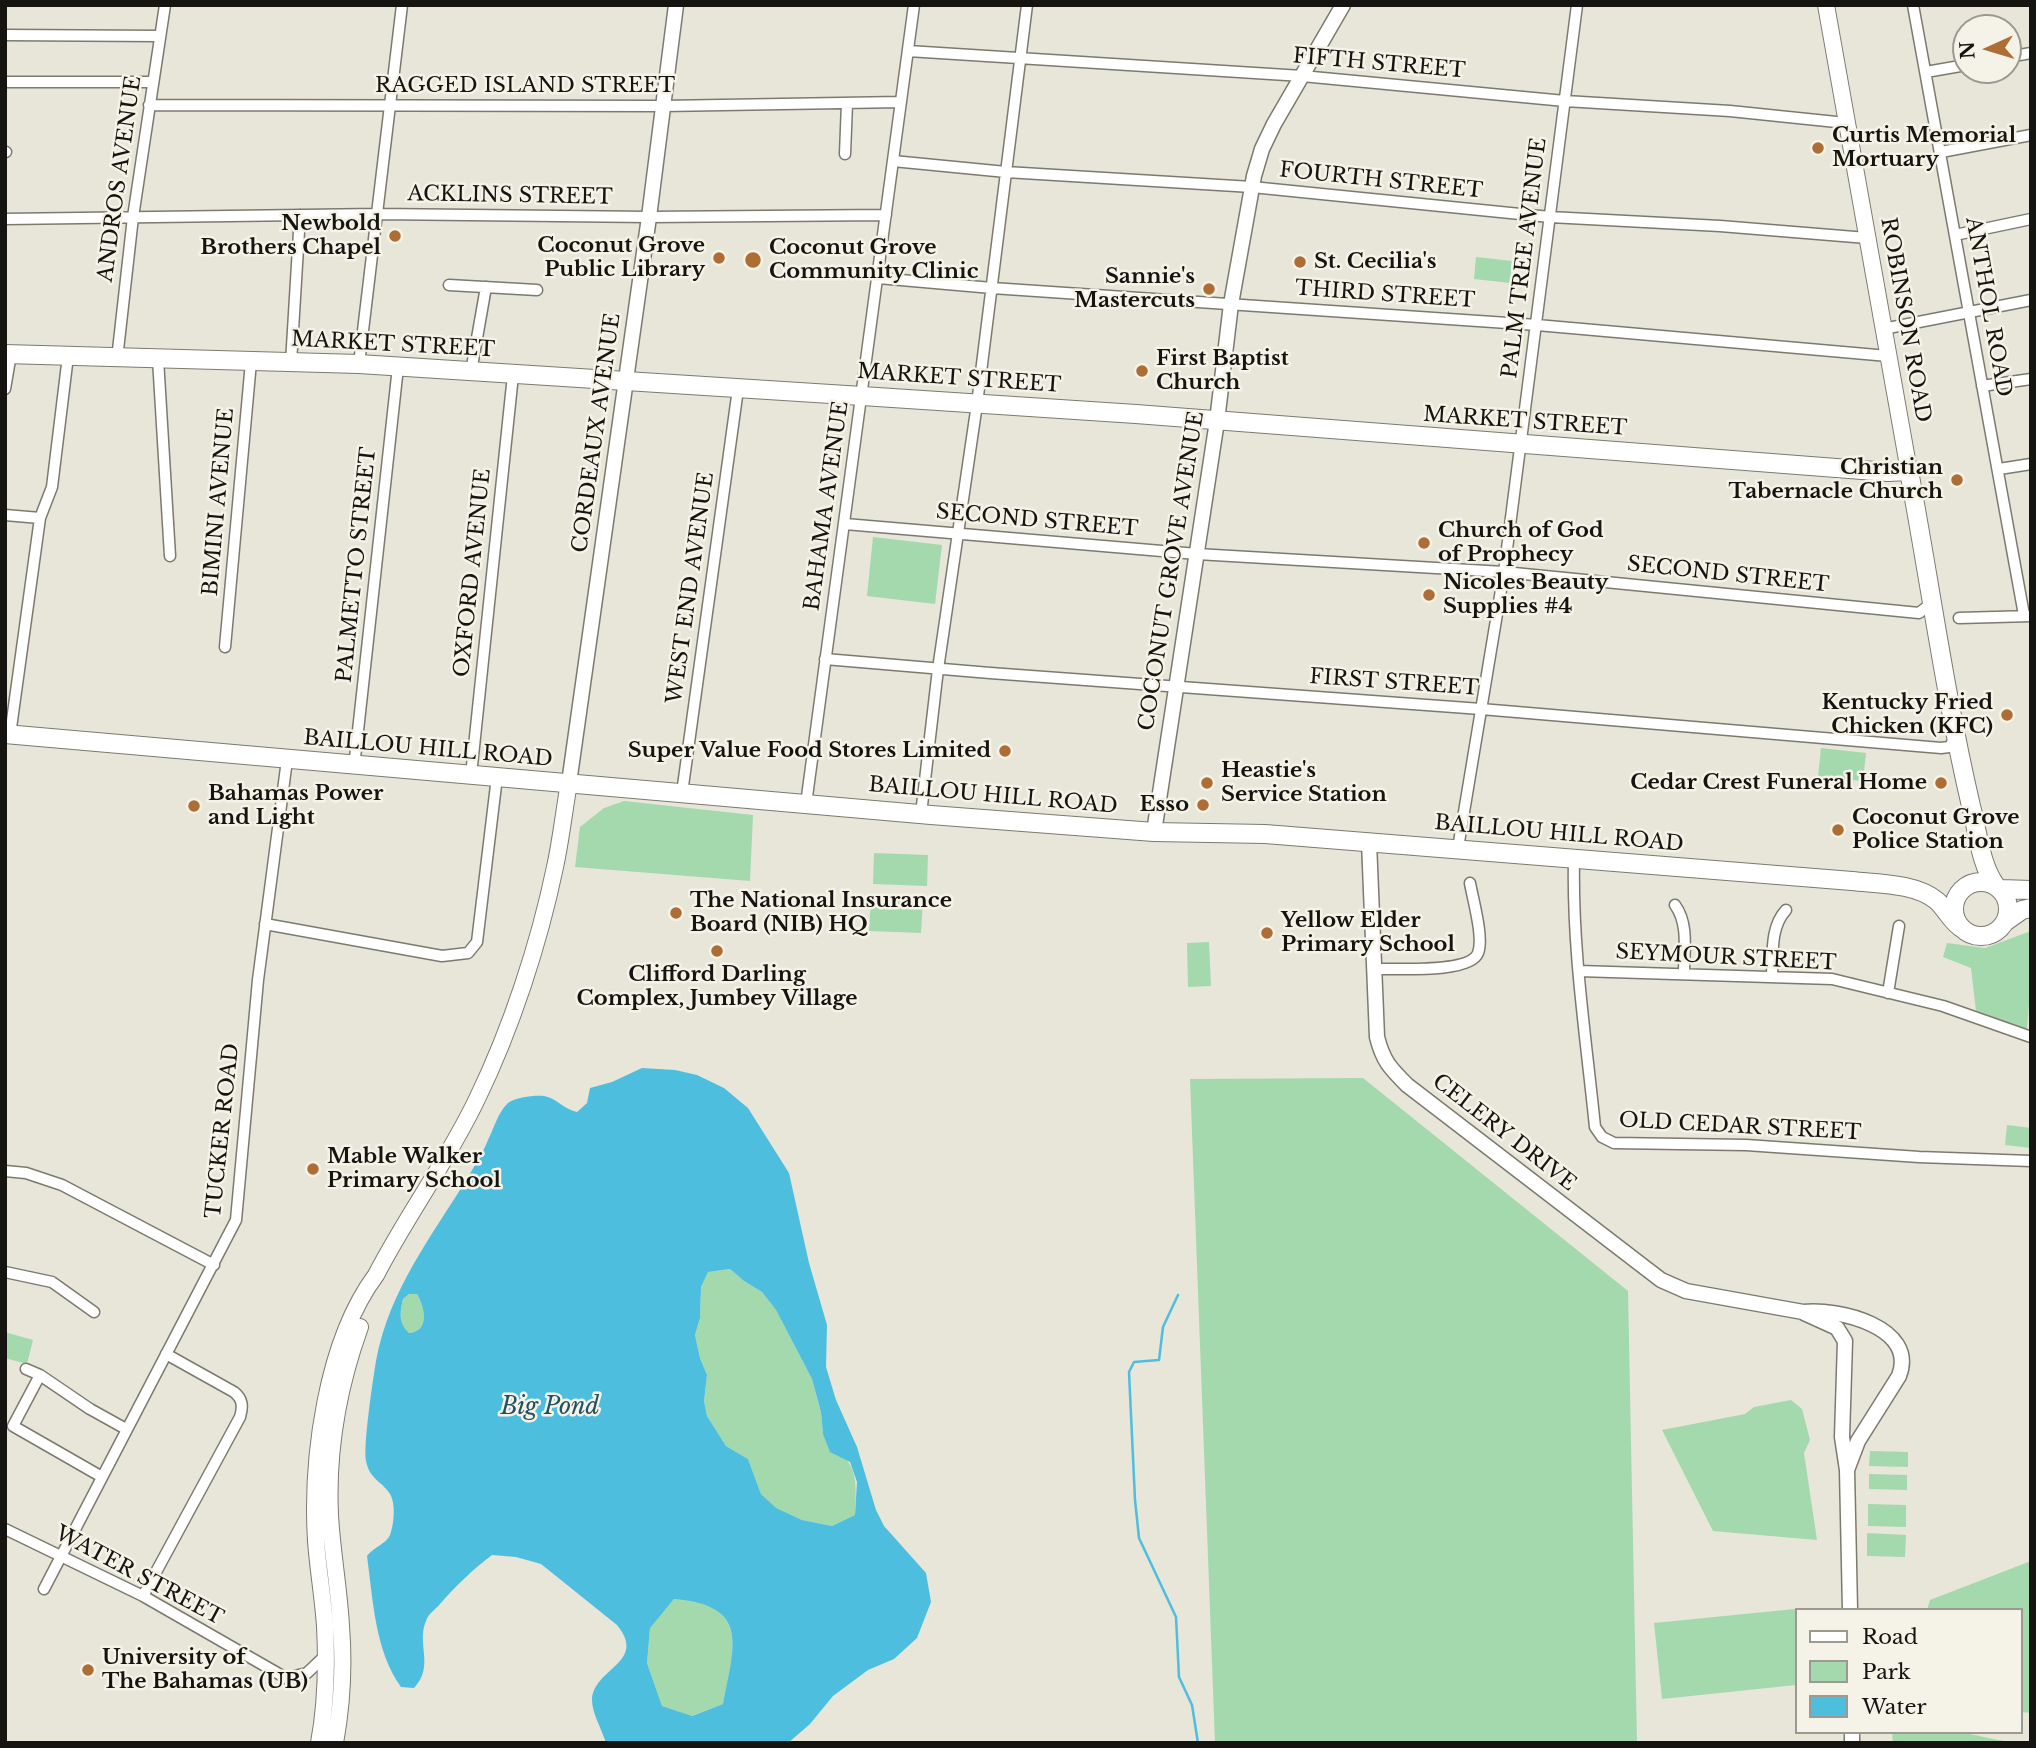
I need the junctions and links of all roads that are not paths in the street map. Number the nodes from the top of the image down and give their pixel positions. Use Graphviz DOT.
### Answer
graph roads {
  1 [pos="164,5"];
  2 [pos="402,5"];
  3 [pos="676,5"];
  4 [pos="914,5"];
  5 [pos="1027,5"];
  6 [pos="1343,5"];
  7 [pos="1577,5"];
  8 [pos="1826,5"];
  9 [pos="1913,5"];
  10 [pos="5,35"];
  11 [pos="160,36"];
  12 [pos="908,51"];
  13 [pos="1020,58"];
  14 [pos="1952,67"];
  15 [pos="1926,72"];
  16 [pos="1302,75"];
  17 [pos="5,82"];
  18 [pos="152,82"];
  19 [pos="1565,101"];
  20 [pos="901,102"];
  21 [pos="847,103"];
  22 [pos="149,105"];
  23 [pos="389,105"];
  24 [pos="663,106"];
  25 [pos="1846,123"];
  26 [pos="2031,135"];
  27 [pos="1941,152"];
  28 [pos="845,154"];
  29 [pos="892,161"];
  30 [pos="1006,172"];
  31 [pos="1252,187"];
  32 [pos="378,214"];
  33 [pos="300,215"];
  34 [pos="886,215"];
  35 [pos="133,217"];
  36 [pos="649,217"];
  37 [pos="1550,218"];
  38 [pos="5,219"];
  39 [pos="2031,219"];
  40 [pos="1955,235"];
  41 [pos="1867,238"];
  42 [pos="878,278"];
  43 [pos="449,285"];
  44 [pos="486,287"];
  45 [pos="992,289"];
  46 [pos="537,290"];
  47 [pos="2031,300"];
  48 [pos="1231,304"];
  49 [pos="1968,312"];
  50 [pos="1537,324"];
  51 [pos="1883,329"];
  52 [pos="8,354"];
  53 [pos="68,356"];
  54 [pos="1888,356"];
  55 [pos="117,359"];
  56 [pos="158,359"];
  57 [pos="251,362"];
  58 [pos="291,363"];
  59 [pos="359,364"];
  60 [pos="398,367"];
  61 [pos="471,372"];
  62 [pos="513,375"];
  63 [pos="2031,379"];
  64 [pos="625,382"];
  65 [pos="1982,386"];
  66 [pos="5,389"];
  67 [pos="738,389"];
  68 [pos="862,396"];
  69 [pos="977,404"];
  70 [pos="1217,421"];
  71 [pos="1521,445"];
  72 [pos="2031,464"];
  73 [pos="1999,468"];
  74 [pos="1909,471"];
  75 [pos="5,515"];
  76 [pos="40,519"];
  77 [pos="845,524"];
  78 [pos="959,534"];
  79 [pos="1197,554"];
  80 [pos="170,556"];
  81 [pos="1504,572"];
  82 [pos="1933,602"];
  83 [pos="2028,615"];
  84 [pos="1959,618"];
  85 [pos="225,647"];
  86 [pos="825,659"];
  87 [pos="938,669"];
  88 [pos="1176,687"];
  89 [pos="1481,709"];
  90 [pos="7,735"];
  91 [pos="1955,739"];
  92 [pos="287,760"];
  93 [pos="354,766"];
  94 [pos="471,775"];
  95 [pos="496,777"];
  96 [pos="569,783"];
  97 [pos="682,793"];
  98 [pos="806,804"];
  99 [pos="921,814"];
  100 [pos="1154,832"];
  101 [pos="1369,842"];
  102 [pos="1458,848"];
  103 [pos="1574,859"];
  104 [pos="1469,883"];
  105 [pos="1998,888"];
  106 [pos="2031,890"];
  107 [pos="1675,905"];
  108 [pos="2031,908"];
  109 [pos="1786,910"];
  110 [pos="2005,922"];
  111 [pos="265,924"];
  112 [pos="1899,926"];
  113 [pos="1963,929"];
  114 [pos="1374,968"];
  115 [pos="1580,971"];
  116 [pos="1684,973"];
  117 [pos="1772,976"];
  118 [pos="1888,993"];
  119 [pos="2031,1037"];
  120 [pos="2031,1161"];
  121 [pos="5,1171"];
  122 [pos="214,1265"];
  123 [pos="5,1272"];
  124 [pos="376,1275"];
  125 [pos="94,1312"];
  126 [pos="1803,1312"];
  127 [pos="166,1354"];
  128 [pos="26,1369"];
  129 [pos="40,1375"];
  130 [pos="9,1423"];
  131 [pos="127,1429"];
  132 [pos="1847,1470"];
  133 [pos="102,1477"];
  134 [pos="5,1529"];
  135 [pos="60,1556"];
  136 [pos="44,1589"];
  137 [pos="143,1596"];
  138 [pos="1850,1608"];
  139 [pos="324,1656"];
  140 [pos="319,1743"];
  141 [pos="335,1743"];
  1 -- 11 [label="street, ANDROS AVENUE"];
  2 -- 23 [label="street"];
  3 -- 24 [label="street, CORDEAUX AVENUE"];
  4 -- 12 [label="street, BAHAMA AVENUE"];
  5 -- 13 [label="street"];
  6 -- 16 [label="street, COCONUT GROVE AVENUE"];
  7 -- 19 [label="street, PALM TREE AVENUE"];
  8 -- 25 [label="main road, ROBINSON ROAD"];
  9 -- 15 [label="street, ANTHOL ROAD"];
  10 -- 11 [label="street"];
  11 -- 18 [label="street, ANDROS AVENUE"];
  12 -- 13 [label="street, FIFTH STREET"];
  12 -- 20 [label="street, BAHAMA AVENUE"];
  13 -- 16 [label="street, FIFTH STREET"];
  13 -- 30 [label="street"];
  14 -- 15 [label="street"];
  15 -- 27 [label="street, ANTHOL ROAD"];
  16 -- 19 [label="street, FIFTH STREET"];
  16 -- 31 [label="street, COCONUT GROVE AVENUE"];
  17 -- 18 [label="street"];
  18 -- 22 [label="street, ANDROS AVENUE"];
  19 -- 25 [label="street, FIFTH STREET"];
  19 -- 37 [label="street, PALM TREE AVENUE"];
  20 -- 21 [label="street, RAGGED ISLAND STREET"];
  20 -- 29 [label="street, BAHAMA AVENUE"];
  21 -- 24 [label="street, RAGGED ISLAND STREET"];
  21 -- 28 [label="street"];
  22 -- 23 [label="street, RAGGED ISLAND STREET"];
  22 -- 35 [label="street, ANDROS AVENUE"];
  23 -- 24 [label="street, RAGGED ISLAND STREET"];
  23 -- 32 [label="street"];
  24 -- 36 [label="street, CORDEAUX AVENUE"];
  25 -- 41 [label="main road, ROBINSON ROAD"];
  26 -- 27 [label="street"];
  27 -- 40 [label="street, ANTHOL ROAD"];
  29 -- 30 [label="street, FOURTH STREET"];
  29 -- 34 [label="street, BAHAMA AVENUE"];
  30 -- 31 [label="street, FOURTH STREET"];
  30 -- 45 [label="street"];
  31 -- 37 [label="street, FOURTH STREET"];
  31 -- 48 [label="street, COCONUT GROVE AVENUE"];
  32 -- 33 [label="street, ACKLINS STREET"];
  32 -- 36 [label="street, ACKLINS STREET"];
  32 -- 59 [label="street"];
  33 -- 35 [label="street, ACKLINS STREET"];
  33 -- 58 [label="street"];
  34 -- 36 [label="street, ACKLINS STREET"];
  34 -- 42 [label="street, BAHAMA AVENUE"];
  35 -- 38 [label="street, ACKLINS STREET"];
  35 -- 55 [label="street, ANDROS AVENUE"];
  36 -- 64 [label="street, CORDEAUX AVENUE"];
  37 -- 41 [label="street, FOURTH STREET"];
  37 -- 50 [label="street, PALM TREE AVENUE"];
  39 -- 40 [label="street"];
  40 -- 49 [label="street, ANTHOL ROAD"];
  41 -- 51 [label="main road, ROBINSON ROAD"];
  42 -- 45 [label="street, THIRD STREET"];
  42 -- 68 [label="street, BAHAMA AVENUE"];
  43 -- 44 [label="street"];
  44 -- 46 [label="street"];
  44 -- 61 [label="street"];
  45 -- 48 [label="street, THIRD STREET"];
  45 -- 69 [label="street"];
  47 -- 49 [label="street"];
  48 -- 50 [label="street, THIRD STREET"];
  48 -- 70 [label="street, COCONUT GROVE AVENUE"];
  49 -- 51 [label="street"];
  49 -- 65 [label="street, ANTHOL ROAD"];
  50 -- 54 [label="street, THIRD STREET"];
  50 -- 71 [label="street, PALM TREE AVENUE"];
  51 -- 54 [label="main road, ROBINSON ROAD"];
  52 -- 53 [label="main road, MARKET STREET"];
  52 -- 66 [label="street"];
  53 -- 55 [label="main road, MARKET STREET"];
  53 -- 76 [label="street"];
  54 -- 74 [label="main road, ROBINSON ROAD"];
  55 -- 56 [label="main road, MARKET STREET"];
  56 -- 57 [label="main road, MARKET STREET"];
  56 -- 80 [label="street"];
  57 -- 58 [label="main road, MARKET STREET"];
  57 -- 85 [label="street, BIMINI AVENUE"];
  58 -- 59 [label="main road, MARKET STREET"];
  59 -- 60 [label="main road, MARKET STREET"];
  60 -- 61 [label="main road, MARKET STREET"];
  60 -- 93 [label="street, PALMETTO STREET"];
  61 -- 62 [label="main road, MARKET STREET"];
  62 -- 64 [label="main road, MARKET STREET"];
  62 -- 94 [label="street, OXFORD AVENUE"];
  63 -- 65 [label="street"];
  64 -- 67 [label="main road, MARKET STREET"];
  64 -- 96 [label="street, CORDEAUX AVENUE"];
  65 -- 73 [label="street, ANTHOL ROAD"];
  67 -- 68 [label="main road, MARKET STREET"];
  67 -- 97 [label="street, WEST END AVENUE"];
  68 -- 69 [label="main road, MARKET STREET"];
  68 -- 77 [label="street, BAHAMA AVENUE"];
  69 -- 70 [label="main road, MARKET STREET"];
  69 -- 78 [label="street"];
  70 -- 71 [label="main road, MARKET STREET"];
  70 -- 79 [label="street, COCONUT GROVE AVENUE"];
  71 -- 74 [label="main road, MARKET STREET"];
  71 -- 81 [label="street, PALM TREE AVENUE"];
  72 -- 73 [label="street"];
  73 -- 83 [label="street, ANTHOL ROAD"];
  74 -- 82 [label="main road, ROBINSON ROAD"];
  75 -- 76 [label="street"];
  76 -- 90 [label="street"];
  77 -- 78 [label="street, SECOND STREET"];
  77 -- 86 [label="street, BAHAMA AVENUE"];
  78 -- 79 [label="street, SECOND STREET"];
  78 -- 87 [label="street"];
  79 -- 81 [label="street, SECOND STREET"];
  79 -- 88 [label="street, COCONUT GROVE AVENUE"];
  81 -- 82 [label="street, SECOND STREET"];
  81 -- 89 [label="street, PALM TREE AVENUE"];
  82 -- 91 [label="main road, ROBINSON ROAD"];
  83 -- 84 [label="street"];
  86 -- 87 [label="street, FIRST STREET"];
  86 -- 98 [label="street, BAHAMA AVENUE"];
  87 -- 88 [label="street, FIRST STREET"];
  87 -- 99 [label="street"];
  88 -- 89 [label="street, FIRST STREET"];
  88 -- 100 [label="street, COCONUT GROVE AVENUE"];
  89 -- 91 [label="street, FIRST STREET"];
  89 -- 102 [label="street, PALM TREE AVENUE"];
  90 -- 92 [label="main road, BAILLOU HILL ROAD"];
  91 -- 105 [label="main road, ROBINSON ROAD"];
  92 -- 93 [label="main road, BAILLOU HILL ROAD"];
  92 -- 111 [label="street, TUCKER ROAD"];
  93 -- 94 [label="main road, BAILLOU HILL ROAD"];
  94 -- 95 [label="main road, BAILLOU HILL ROAD"];
  95 -- 96 [label="main road, BAILLOU HILL ROAD"];
  95 -- 111 [label="street"];
  96 -- 97 [label="main road, BAILLOU HILL ROAD"];
  96 -- 124 [label="main road"];
  97 -- 98 [label="main road, BAILLOU HILL ROAD"];
  98 -- 99 [label="main road, BAILLOU HILL ROAD"];
  99 -- 100 [label="main road, BAILLOU HILL ROAD"];
  100 -- 101 [label="main road, BAILLOU HILL ROAD"];
  101 -- 102 [label="main road, BAILLOU HILL ROAD"];
  101 -- 114 [label="street, CELERY DRIVE"];
  102 -- 103 [label="main road, BAILLOU HILL ROAD"];
  103 -- 113 [label="main road, BAILLOU HILL ROAD"];
  103 -- 115 [label="street, OLD CEDAR STREET"];
  104 -- 114 [label="street"];
  105 -- 106 [label="main road"];
  105 -- 110 [label="main road"];
  105 -- 113 [label="main road"];
  107 -- 116 [label="street"];
  108 -- 110 [label="main road"];
  109 -- 117 [label="street"];
  110 -- 113 [label="main road"];
  111 -- 122 [label="street, TUCKER ROAD"];
  112 -- 118 [label="street"];
  114 -- 126 [label="street, CELERY DRIVE"];
  115 -- 116 [label="street, SEYMOUR STREET"];
  115 -- 120 [label="street, OLD CEDAR STREET"];
  116 -- 117 [label="street, SEYMOUR STREET"];
  117 -- 118 [label="street, SEYMOUR STREET"];
  118 -- 119 [label="street, SEYMOUR STREET"];
  121 -- 122 [label="street"];
  122 -- 127 [label="street, TUCKER ROAD"];
  123 -- 125 [label="street"];
  124 -- 139 [label="main road"];
  124 -- 141 [label="main road"];
  126 -- 132 [label="street, CELERY DRIVE"];
  126 -- 132 [label="street, CELERY DRIVE"];
  127 -- 131 [label="street, TUCKER ROAD"];
  127 -- 137 [label="street"];
  128 -- 129 [label="street"];
  129 -- 130 [label="street"];
  129 -- 131 [label="street"];
  130 -- 133 [label="street"];
  131 -- 133 [label="street, TUCKER ROAD"];
  132 -- 138 [label="street, CELERY DRIVE"];
  133 -- 135 [label="street, TUCKER ROAD"];
  134 -- 135 [label="street, WATER STREET"];
  135 -- 136 [label="street, TUCKER ROAD"];
  135 -- 137 [label="street, WATER STREET"];
  137 -- 139 [label="street, WATER STREET"];
  139 -- 140 [label="main road"];
}
